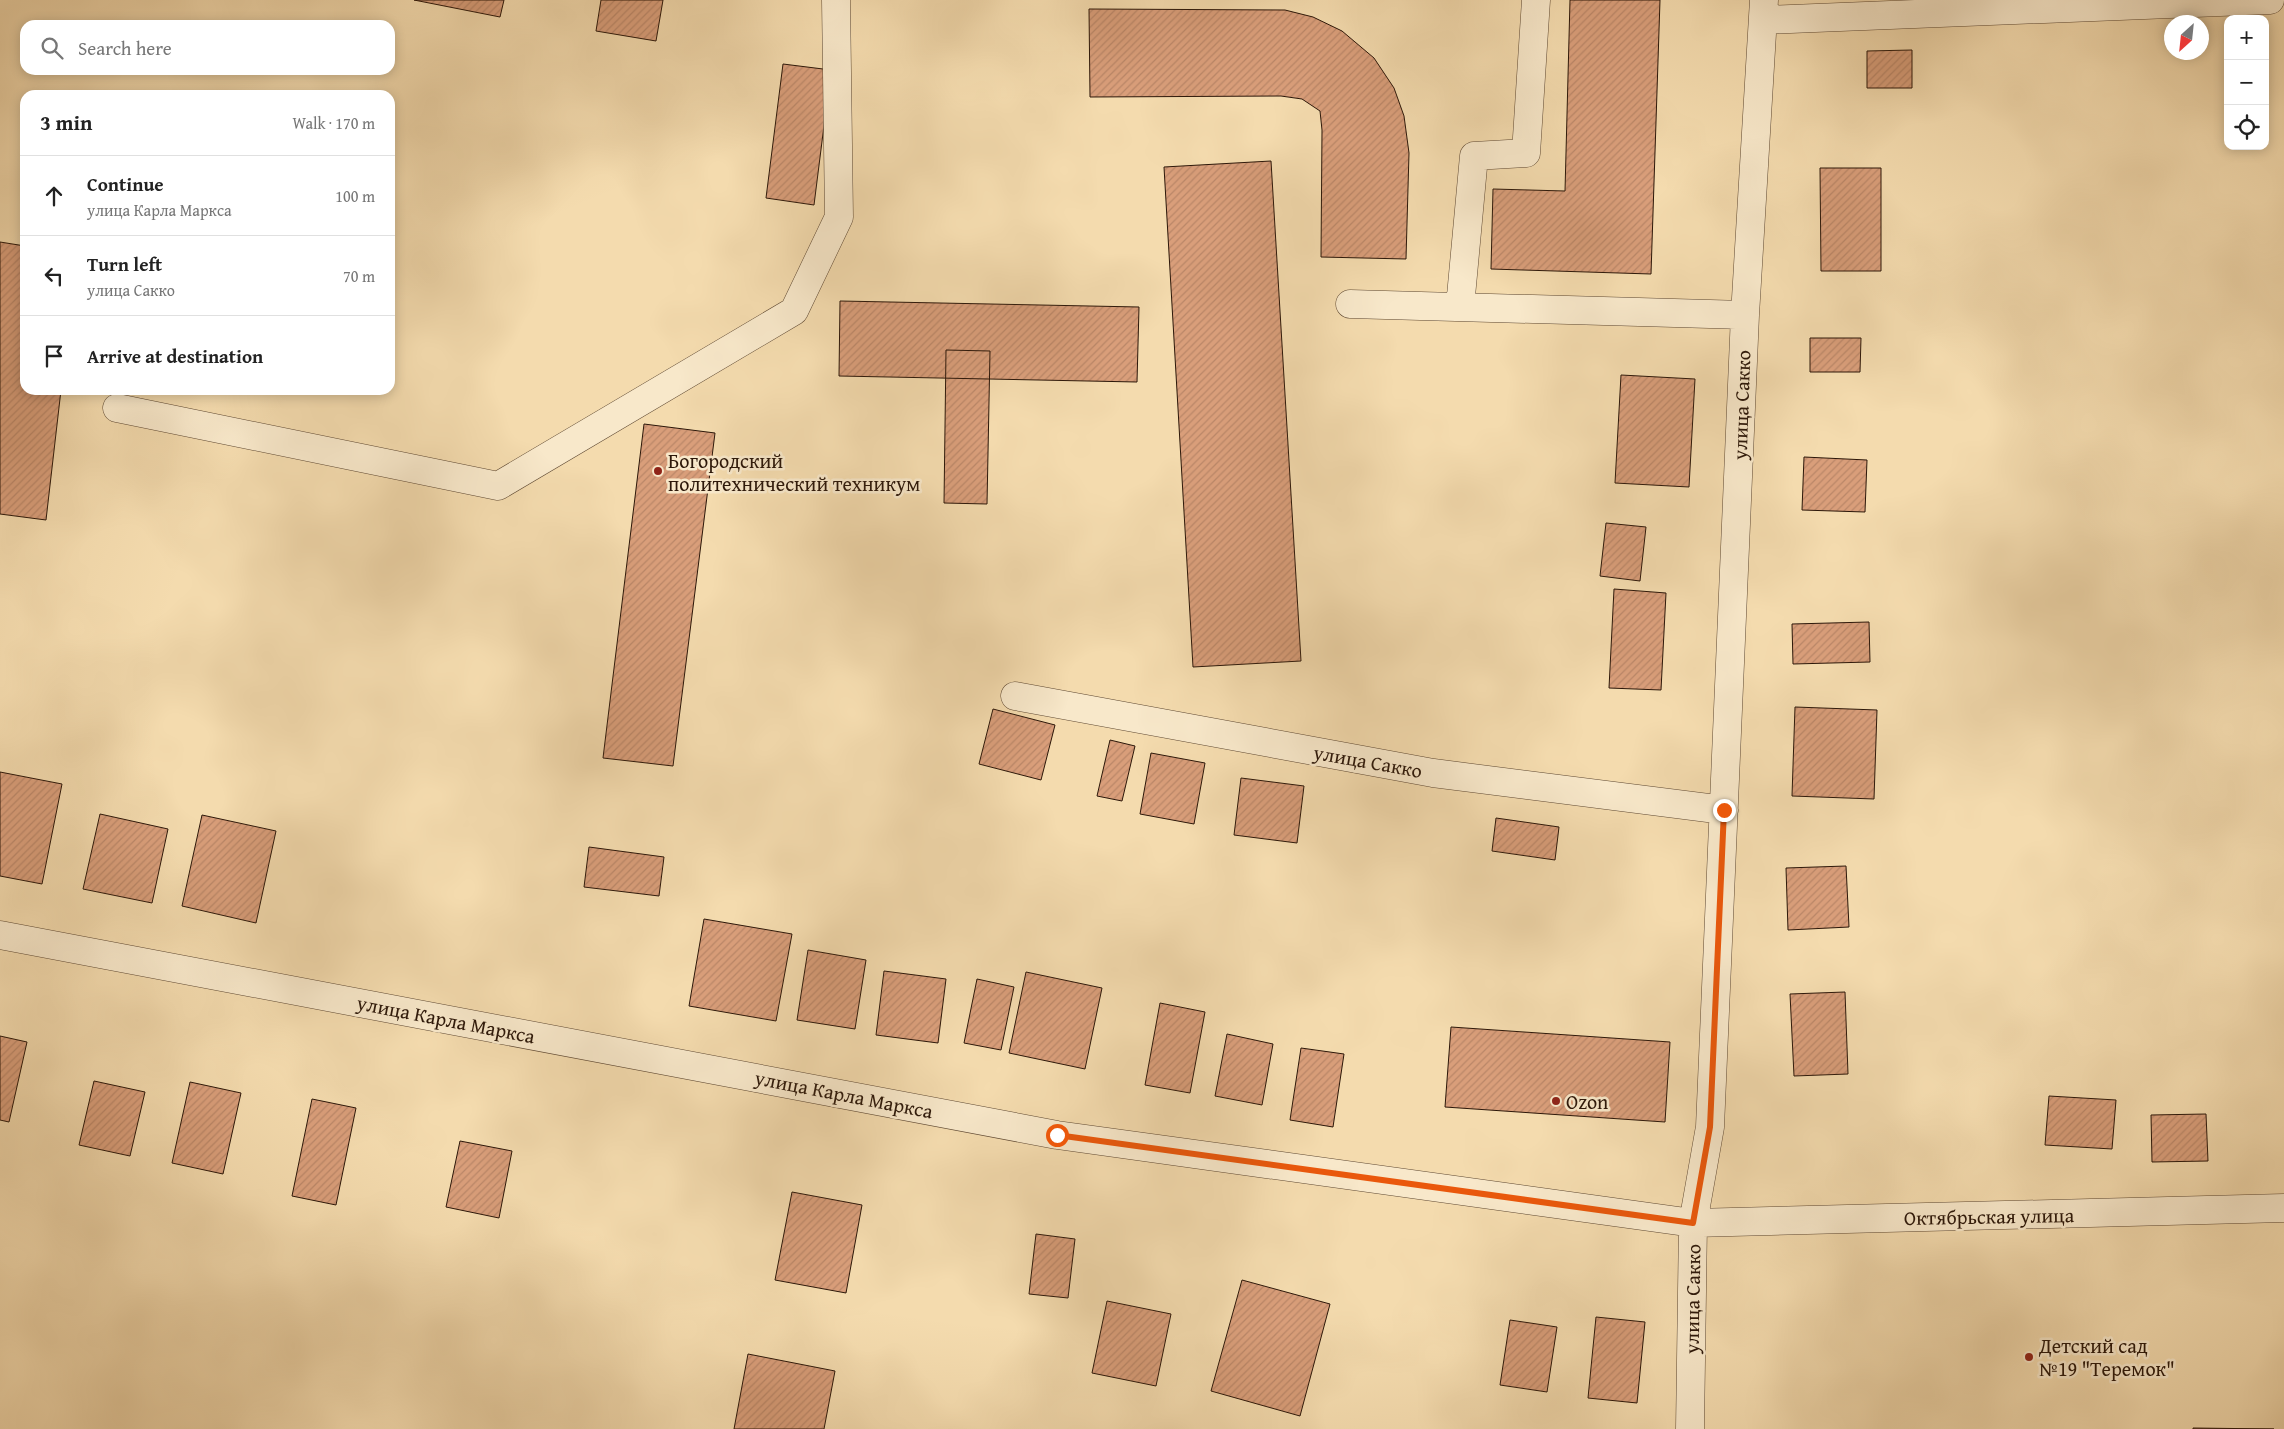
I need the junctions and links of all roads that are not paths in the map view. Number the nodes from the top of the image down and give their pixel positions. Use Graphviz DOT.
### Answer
graph roads {
  1 [pos="836,0"];
  2 [pos="1536,0"];
  3 [pos="2270,0"];
  4 [pos="1764,10"];
  5 [pos="1350,304"];
  6 [pos="1460,307"];
  7 [pos="1745,315"];
  8 [pos="117,408"];
  9 [pos="1015,696"];
  10 [pos="1724,810"];
  11 [pos="0,935"];
  12 [pos="2284,1208"];
  13 [pos="1693,1223"];
  14 [pos="1690,1429"];
  1 -- 8 [label="street"];
  2 -- 6 [label="street"];
  3 -- 4 [label="street"];
  4 -- 7 [label="street, улица Сакко"];
  5 -- 6 [label="street"];
  6 -- 7 [label="street"];
  7 -- 10 [label="street, улица Сакко"];
  9 -- 10 [label="street, улица Сакко"];
  10 -- 13 [label="street, улица Сакко"];
  11 -- 13 [label="street, улица Карла Маркса"];
  12 -- 13 [label="street, Октябрьская улица"];
  13 -- 14 [label="street, улица Сакко"];
}
